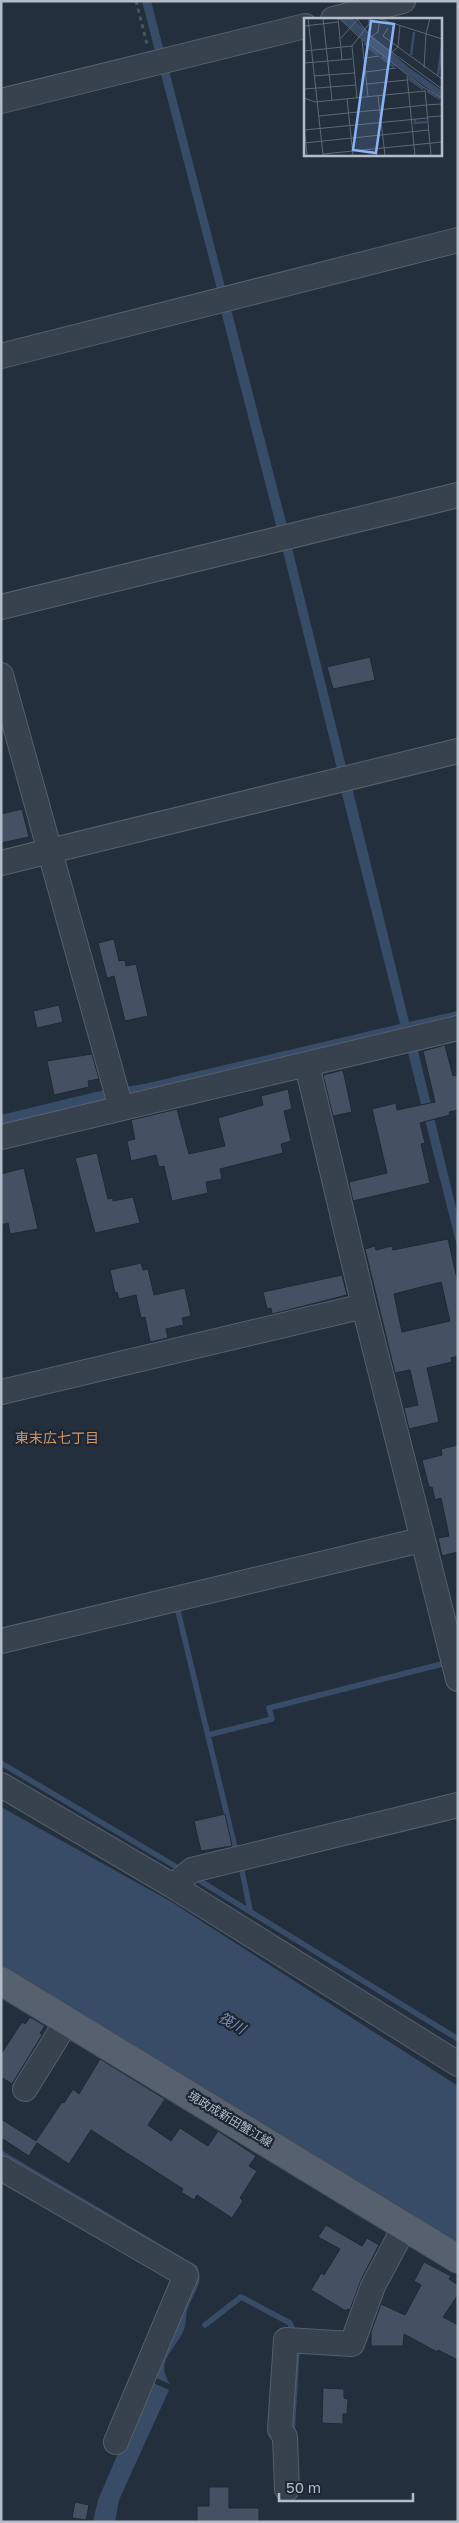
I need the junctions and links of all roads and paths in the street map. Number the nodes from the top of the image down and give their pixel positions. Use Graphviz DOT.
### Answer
graph roads {
  1 [pos="136,1"];
  2 [pos="403,1"];
  3 [pos="337,18"];
  4 [pos="304,26"];
  5 [pos="160,62"];
  6 [pos="1,100"];
  7 [pos="458,240"];
  8 [pos="1,356"];
  9 [pos="458,495"];
  10 [pos="1,607"];
  11 [pos="1,675"];
  12 [pos="458,751"];
  13 [pos="50,851"];
  14 [pos="1,863"];
  15 [pos="458,1028"];
  16 [pos="306,1065"];
  17 [pos="119,1098"];
  18 [pos="1,1136"];
  19 [pos="364,1306"];
  20 [pos="1,1392"];
  21 [pos="421,1540"];
  22 [pos="1,1641"];
  23 [pos="458,1679"];
  24 [pos="1,1785"];
  25 [pos="458,1805"];
  26 [pos="173,1886"];
  27 [pos="1,1981"];
  28 [pos="67,2021"];
  29 [pos="458,2064"];
  30 [pos="25,2089"];
  31 [pos="1,2168"];
  32 [pos="405,2226"];
  33 [pos="458,2259"];
  34 [pos="116,2442"];
  35 [pos="287,2488"];
  1 -- 5 [label="path"];
  2 -- 3 [label="street"];
  4 -- 5 [label="street"];
  5 -- 6 [label="street"];
  7 -- 8 [label="street"];
  9 -- 10 [label="street"];
  11 -- 13 [label="street"];
  12 -- 13 [label="street"];
  13 -- 14 [label="street"];
  13 -- 17 [label="street"];
  15 -- 16 [label="street"];
  16 -- 17 [label="street"];
  16 -- 19 [label="street"];
  17 -- 18 [label="street"];
  19 -- 20 [label="street"];
  19 -- 21 [label="street"];
  21 -- 22 [label="street"];
  21 -- 23 [label="street"];
  24 -- 26 [label="street"];
  25 -- 26 [label="street"];
  26 -- 29 [label="street"];
  27 -- 28 [label="main road, 境政成新田蟹江線"];
  28 -- 30 [label="street"];
  28 -- 32 [label="main road, 境政成新田蟹江線"];
  31 -- 34 [label="street"];
  32 -- 33 [label="main road, 境政成新田蟹江線"];
  32 -- 35 [label="street"];
}
